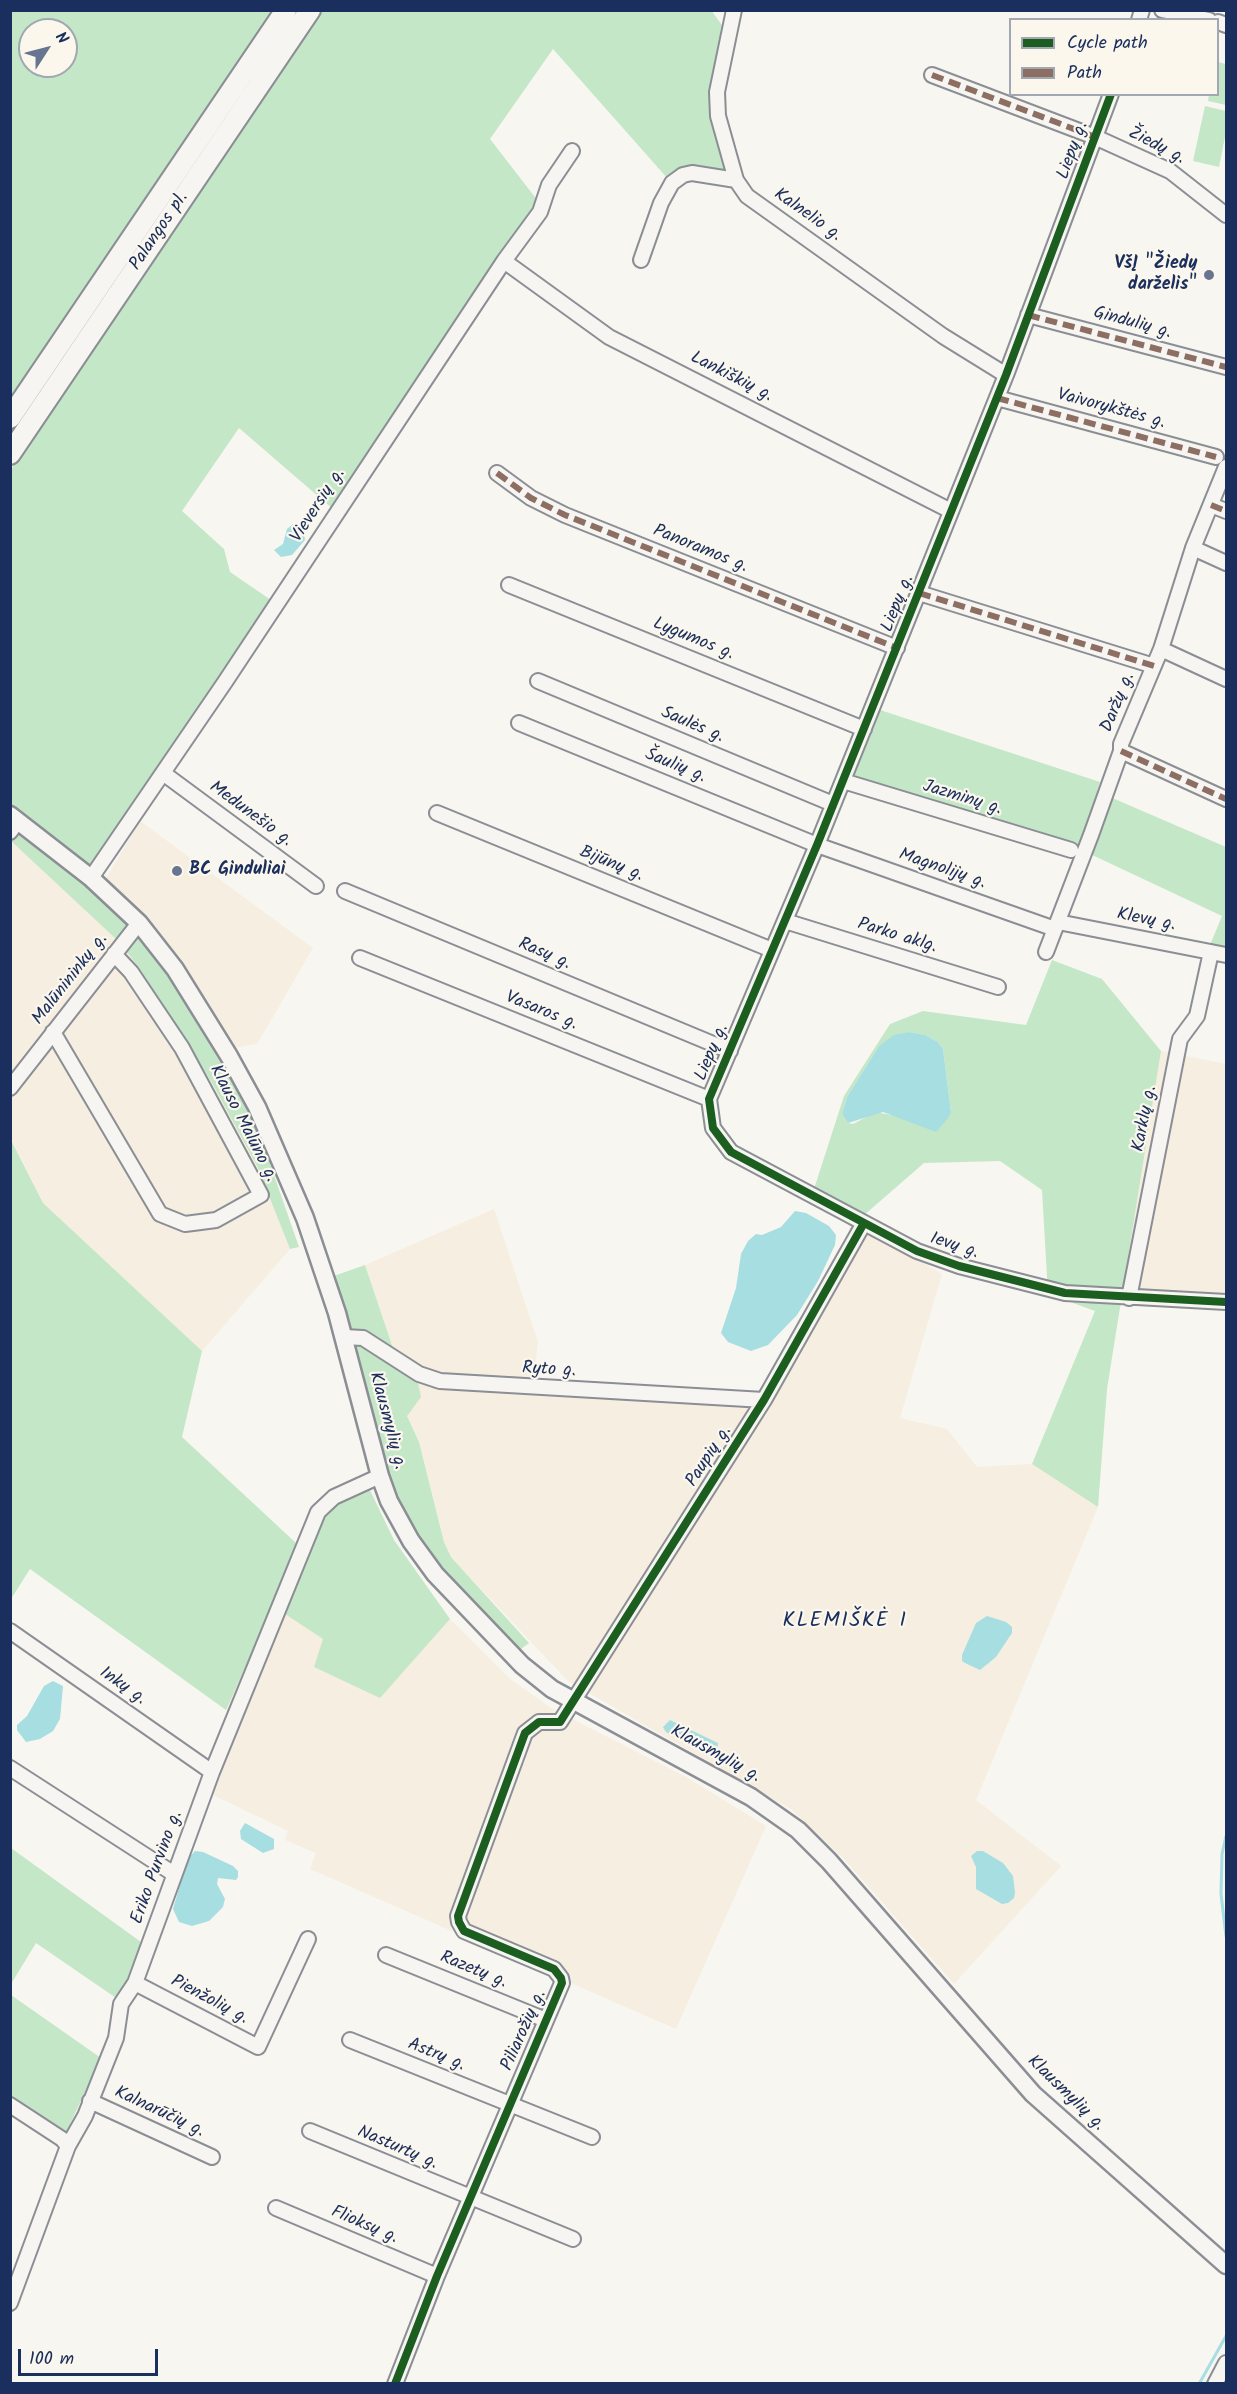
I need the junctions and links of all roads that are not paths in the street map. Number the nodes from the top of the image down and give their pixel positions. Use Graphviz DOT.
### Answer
graph roads {
  1 [pos="286,10"];
  2 [pos="310,10"];
  3 [pos="734,10"];
  4 [pos="1162,10"];
  5 [pos="1200,18"];
  6 [pos="932,75"];
  7 [pos="1110,96"];
  8 [pos="1095,137"];
  9 [pos="572,151"];
  10 [pos="736,180"];
  11 [pos="1227,215"];
  12 [pos="641,260"];
  13 [pos="504,261"];
  14 [pos="1028,315"];
  15 [pos="1227,367"];
  16 [pos="1006,375"];
  17 [pos="997,398"];
  18 [pos="10,418"];
  19 [pos="10,454"];
  20 [pos="1216,457"];
  21 [pos="1227,467"];
  22 [pos="497,473"];
  23 [pos="1211,505"];
  24 [pos="1227,511"];
  25 [pos="951,512"];
  26 [pos="1193,548"];
  27 [pos="1227,563"];
  28 [pos="509,585"];
  29 [pos="919,593"];
  30 [pos="897,648"];
  31 [pos="1161,650"];
  32 [pos="1154,666"];
  33 [pos="1227,679"];
  34 [pos="538,681"];
  35 [pos="519,723"];
  36 [pos="864,729"];
  37 [pos="1121,751"];
  38 [pos="163,773"];
  39 [pos="843,781"];
  40 [pos="1227,799"];
  41 [pos="833,804"];
  42 [pos="437,813"];
  43 [pos="13,822"];
  44 [pos="817,845"];
  45 [pos="1071,850"];
  46 [pos="91,878"];
  47 [pos="316,886"];
  48 [pos="345,891"];
  49 [pos="785,921"];
  50 [pos="139,923"];
  51 [pos="1057,926"];
  52 [pos="772,950"];
  53 [pos="1046,952"];
  54 [pos="1211,952"];
  55 [pos="114,954"];
  56 [pos="1227,955"];
  57 [pos="360,958"];
  58 [pos="998,987"];
  59 [pos="53,1032"];
  60 [pos="730,1051"];
  61 [pos="10,1088"];
  62 [pos="709,1099"];
  63 [pos="712,1121"];
  64 [pos="864,1223"];
  65 [pos="1129,1298"];
  66 [pos="1227,1302"];
  67 [pos="344,1337"];
  68 [pos="764,1400"];
  69 [pos="380,1476"];
  70 [pos="10,1631"];
  71 [pos="572,1701"];
  72 [pos="10,1767"];
  73 [pos="212,1772"];
  74 [pos="174,1874"];
  75 [pos="308,1939"];
  76 [pos="386,1955"];
  77 [pos="135,1983"];
  78 [pos="546,2020"];
  79 [pos="350,2040"];
  80 [pos="90,2102"];
  81 [pos="10,2105"];
  82 [pos="509,2105"];
  83 [pos="310,2131"];
  84 [pos="592,2137"];
  85 [pos="68,2146"];
  86 [pos="212,2157"];
  87 [pos="470,2199"];
  88 [pos="276,2208"];
  89 [pos="573,2240"];
  90 [pos="1227,2265"];
  91 [pos="437,2276"];
  92 [pos="10,2303"];
  93 [pos="1227,2363"];
  94 [pos="395,2384"];
  95 [pos="1215,2384"];
  1 -- 18 [label="highway, Palangos pl."];
  2 -- 19 [label="highway, Palangos pl."];
  3 -- 10 [label="street, Kalnelio g."];
  4 -- 5 [label="street"];
  6 -- 8 [label="street, Žiedų g."];
  7 -- 8 [label="street, Liepų g."];
  8 -- 11 [label="street, Žiedų g."];
  8 -- 14 [label="street, Liepų g."];
  9 -- 13 [label="street, Vieversių g."];
  10 -- 12 [label="street"];
  10 -- 16 [label="street, Kalnelio g."];
  13 -- 25 [label="street, Lankiškių g."];
  13 -- 38 [label="street, Vieversių g."];
  14 -- 15 [label="street, Gindulių g."];
  14 -- 16 [label="street, Liepų g."];
  16 -- 17 [label="street, Liepų g."];
  17 -- 20 [label="street, Vaivorykštės g."];
  17 -- 25 [label="street, Liepų g."];
  21 -- 23 [label="street, Daržų g."];
  22 -- 30 [label="street, Panoramos g."];
  23 -- 24 [label="street"];
  23 -- 26 [label="street, Daržų g."];
  25 -- 29 [label="street, Liepų g."];
  26 -- 27 [label="street"];
  26 -- 31 [label="street, Daržų g."];
  28 -- 36 [label="street, Lygumos g."];
  29 -- 30 [label="street, Liepų g."];
  29 -- 32 [label="street"];
  30 -- 36 [label="street, Liepų g."];
  31 -- 32 [label="street, Daržų g."];
  31 -- 33 [label="street"];
  32 -- 37 [label="street, Daržų g."];
  34 -- 41 [label="street, Saulės g."];
  35 -- 44 [label="street, Šaulių g."];
  36 -- 39 [label="street, Liepų g."];
  37 -- 40 [label="street"];
  37 -- 51 [label="street, Daržų g."];
  38 -- 46 [label="street, Vieversių g."];
  38 -- 47 [label="street, Medunešio g."];
  39 -- 41 [label="street, Liepų g."];
  39 -- 45 [label="street, Jazminų g."];
  41 -- 44 [label="street, Liepų g."];
  42 -- 52 [label="street, Bijūnų g."];
  43 -- 46 [label="main road, Klausmylių g."];
  44 -- 49 [label="street, Liepų g."];
  44 -- 51 [label="street, Magnolijų g."];
  46 -- 50 [label="main road, Klausmylių g."];
  48 -- 60 [label="street, Rasų g."];
  49 -- 52 [label="street, Liepų g."];
  49 -- 58 [label="street, Parko aklg."];
  50 -- 55 [label="street, Malūnininkų g."];
  50 -- 67 [label="main road, Klausmylių g."];
  51 -- 53 [label="street, Daržų g."];
  51 -- 54 [label="street, Klevų g."];
  52 -- 60 [label="street, Liepų g."];
  54 -- 56 [label="street, Klevų g."];
  54 -- 65 [label="street, Karklų g."];
  55 -- 59 [label="street, Malūnininkų g."];
  55 -- 59 [label="street, Klauso Malūno g."];
  57 -- 62 [label="street, Vasaros g."];
  59 -- 61 [label="street, Malūnininkų g."];
  60 -- 62 [label="street, Liepų g."];
  62 -- 63 [label="street, Liepų g."];
  63 -- 64 [label="street, Ievų g."];
  64 -- 65 [label="street, Ievų g."];
  64 -- 68 [label="street, Paupių g."];
  65 -- 66 [label="street, Ievų g."];
  67 -- 68 [label="street, Ryto g."];
  67 -- 69 [label="main road, Klausmylių g."];
  68 -- 71 [label="street, Paupių g."];
  69 -- 71 [label="main road, Klausmylių g."];
  69 -- 73 [label="street, Eriko Purvino g."];
  70 -- 73 [label="street, Inkų g."];
  71 -- 78 [label="street, Piliarožių g."];
  71 -- 90 [label="main road, Klausmylių g."];
  72 -- 74 [label="street"];
  73 -- 74 [label="street, Eriko Purvino g."];
  74 -- 77 [label="street, Eriko Purvino g."];
  75 -- 77 [label="street, Pienžolių g."];
  76 -- 78 [label="street, Razetų g."];
  77 -- 80 [label="street, Eriko Purvino g."];
  78 -- 82 [label="street, Piliarožių g."];
  79 -- 82 [label="street, Astrų g."];
  80 -- 85 [label="street, Eriko Purvino g."];
  80 -- 86 [label="street, Kalnarūčių g."];
  81 -- 85 [label="street"];
  82 -- 84 [label="street, Astrų g."];
  82 -- 87 [label="street, Piliarožių g."];
  83 -- 87 [label="street, Nasturtų g."];
  85 -- 92 [label="street, Eriko Purvino g."];
  87 -- 89 [label="street, Nasturtų g."];
  87 -- 91 [label="street, Piliarožių g."];
  88 -- 91 [label="street, Flioksų g."];
  91 -- 94 [label="street, Piliarožių g."];
  93 -- 95 [label="street"];
}
